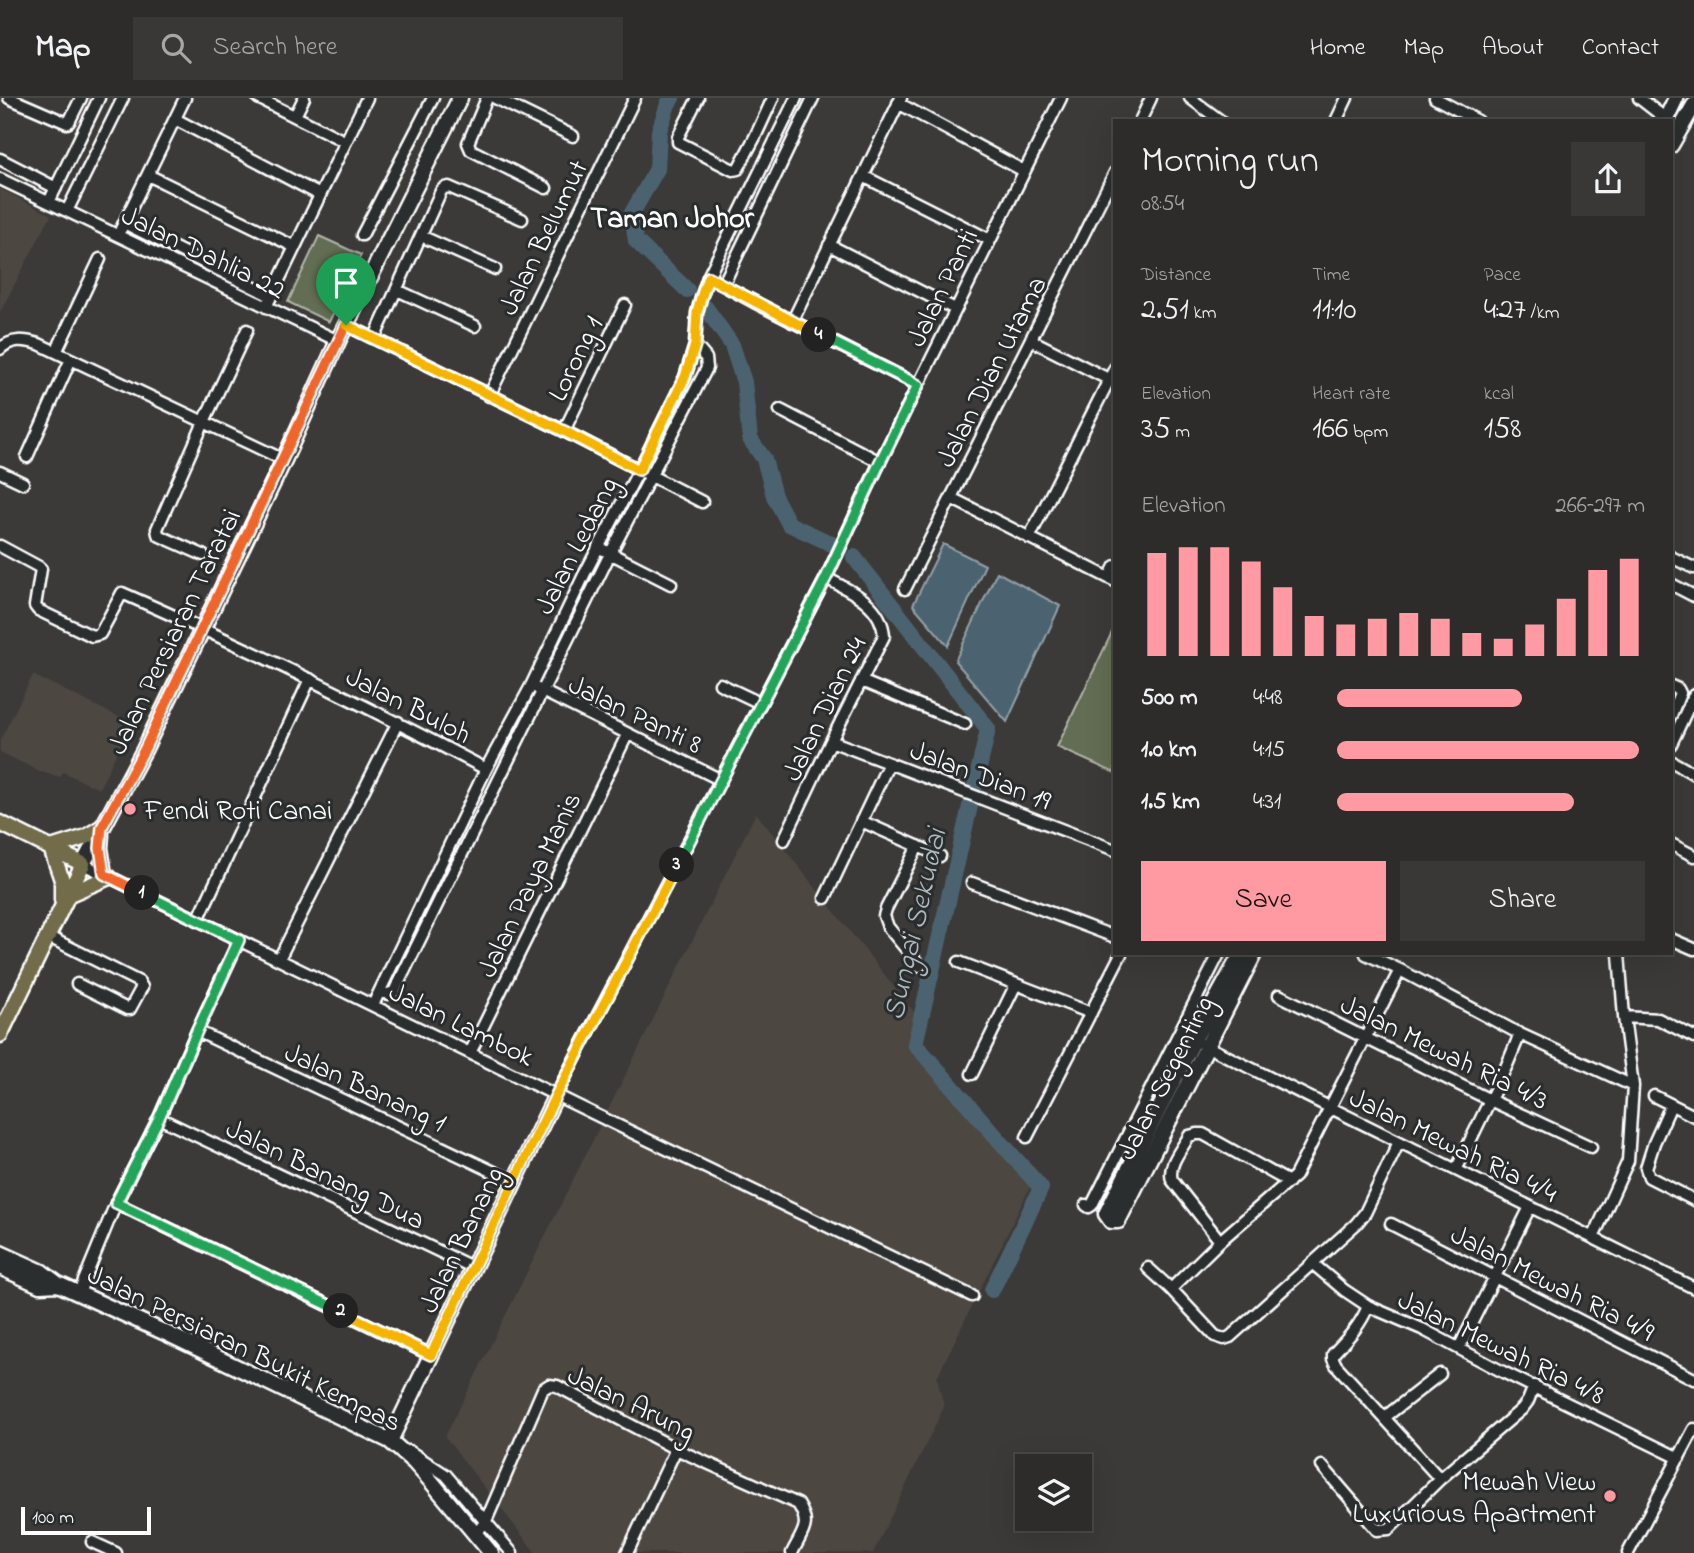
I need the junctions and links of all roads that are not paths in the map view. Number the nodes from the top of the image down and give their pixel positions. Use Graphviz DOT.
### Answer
graph roads {
  1 [pos="81,98"];
  2 [pos="99,98"];
  3 [pos="122,98"];
  4 [pos="185,98"];
  5 [pos="258,98"];
  6 [pos="304,98"];
  7 [pos="368,98"];
  8 [pos="433,98"];
  9 [pos="487,98"];
  10 [pos="495,98"];
  11 [pos="635,98"];
  12 [pos="698,98"];
  13 [pos="797,98"];
  14 [pos="1060,98"];
  15 [pos="1151,98"];
  16 [pos="1190,98"];
  17 [pos="1347,98"];
  18 [pos="1435,98"];
  19 [pos="1639,98"];
  20 [pos="1676,98"];
  21 [pos="14,99"];
  22 [pos="455,99"];
  23 [pos="769,99"];
  24 [pos="811,101"];
  25 [pos="899,101"];
  26 [pos="1694,105"];
  27 [pos="295,116"];
  28 [pos="175,119"];
  29 [pos="1141,119"];
  30 [pos="1218,119"];
  31 [pos="1337,119"];
  32 [pos="1474,119"];
  33 [pos="1665,119"];
  34 [pos="1666,119"];
  35 [pos="1694,129"];
  36 [pos="573,136"];
  37 [pos="346,142"];
  38 [pos="1673,142"];
  39 [pos="1673,151"];
  40 [pos="0,159"];
  41 [pos="1024,171"];
  42 [pos="148,175"];
  43 [pos="863,176"];
  44 [pos="1113,176"];
  45 [pos="0,178"];
  46 [pos="56,188"];
  47 [pos="546,188"];
  48 [pos="320,195"];
  49 [pos="49,202"];
  50 [pos="67,211"];
  51 [pos="522,219"];
  52 [pos="124,223"];
  53 [pos="118,235"];
  54 [pos="362,235"];
  55 [pos="421,236"];
  56 [pos="990,240"];
  57 [pos="829,245"];
  58 [pos="295,247"];
  59 [pos="100,259"];
  60 [pos="495,270"];
  61 [pos="708,277"];
  62 [pos="723,285"];
  63 [pos="397,290"];
  64 [pos="271,296"];
  65 [pos="625,305"];
  66 [pos="266,307"];
  67 [pos="956,309"];
  68 [pos="792,321"];
  69 [pos="346,325"];
  70 [pos="475,326"];
  71 [pos="247,330"];
  72 [pos="374,339"];
  73 [pos="1031,340"];
  74 [pos="338,341"];
  75 [pos="695,345"];
  76 [pos="0,349"];
  77 [pos="56,352"];
  78 [pos="71,359"];
  79 [pos="1112,381"];
  80 [pos="918,385"];
  81 [pos="489,396"];
  82 [pos="780,410"];
  83 [pos="205,422"];
  84 [pos="564,431"];
  85 [pos="27,457"];
  86 [pos="284,460"];
  87 [pos="880,462"];
  88 [pos="0,472"];
  89 [pos="644,472"];
  90 [pos="23,483"];
  91 [pos="951,498"];
  92 [pos="702,502"];
  93 [pos="1029,538"];
  94 [pos="0,546"];
  95 [pos="598,547"];
  96 [pos="610,554"];
  97 [pos="203,555"];
  98 [pos="1673,558"];
  99 [pos="1694,568"];
  100 [pos="826,578"];
  101 [pos="1112,579"];
  102 [pos="671,584"];
  103 [pos="1673,585"];
  104 [pos="905,589"];
  105 [pos="1694,596"];
  106 [pos="202,628"];
  107 [pos="310,679"];
  108 [pos="861,681"];
  109 [pos="720,684"];
  110 [pos="531,685"];
  111 [pos="1673,687"];
  112 [pos="542,692"];
  113 [pos="1694,695"];
  114 [pos="760,703"];
  115 [pos="1673,710"];
  116 [pos="398,722"];
  117 [pos="965,724"];
  118 [pos="627,735"];
  119 [pos="1673,740"];
  120 [pos="831,741"];
  121 [pos="1673,762"];
  122 [pos="889,763"];
  123 [pos="486,769"];
  124 [pos="1694,774"];
  125 [pos="721,780"];
  126 [pos="861,821"];
  127 [pos="0,823"];
  128 [pos="102,827"];
  129 [pos="784,840"];
  130 [pos="1673,845"];
  131 [pos="918,846"];
  132 [pos="51,848"];
  133 [pos="1113,849"];
  134 [pos="940,856"];
  135 [pos="1694,856"];
  136 [pos="83,864"];
  137 [pos="107,875"];
  138 [pos="972,883"];
  139 [pos="825,898"];
  140 [pos="64,900"];
  141 [pos="198,920"];
  142 [pos="47,936"];
  143 [pos="1113,936"];
  144 [pos="239,940"];
  145 [pos="1673,940"];
  146 [pos="1694,949"];
  147 [pos="1120,955"];
  148 [pos="1218,955"];
  149 [pos="1241,955"];
  150 [pos="1253,955"];
  151 [pos="1368,955"];
  152 [pos="1619,955"];
  153 [pos="279,959"];
  154 [pos="959,962"];
  155 [pos="920,966"];
  156 [pos="1400,970"];
  157 [pos="77,984"];
  158 [pos="1016,984"];
  159 [pos="380,992"];
  160 [pos="1279,995"];
  161 [pos="373,1005"];
  162 [pos="1091,1013"];
  163 [pos="1625,1017"];
  164 [pos="197,1031"];
  165 [pos="1520,1034"];
  166 [pos="0,1035"];
  167 [pos="1694,1037"];
  168 [pos="1365,1038"];
  169 [pos="1201,1044"];
  170 [pos="470,1053"];
  171 [pos="972,1074"];
  172 [pos="1633,1086"];
  173 [pos="556,1095"];
  174 [pos="1654,1096"];
  175 [pos="1490,1100"];
  176 [pos="1671,1105"];
  177 [pos="1330,1107"];
  178 [pos="1694,1116"];
  179 [pos="159,1118"];
  180 [pos="1027,1137"];
  181 [pos="1399,1142"];
  182 [pos="1591,1147"];
  183 [pos="1456,1170"];
  184 [pos="515,1182"];
  185 [pos="1289,1182"];
  186 [pos="1694,1200"];
  187 [pos="116,1203"];
  188 [pos="1086,1205"];
  189 [pos="1530,1207"];
  190 [pos="1112,1218"];
  191 [pos="1391,1224"];
  192 [pos="1593,1237"];
  193 [pos="1220,1241"];
  194 [pos="0,1253"];
  195 [pos="1312,1263"];
  196 [pos="0,1267"];
  197 [pos="474,1268"];
  198 [pos="1148,1268"];
  199 [pos="1494,1277"];
  200 [pos="58,1284"];
  201 [pos="1694,1287"];
  202 [pos="1171,1289"];
  203 [pos="79,1293"];
  204 [pos="972,1297"];
  205 [pos="1368,1306"];
  206 [pos="1459,1348"];
  207 [pos="431,1355"];
  208 [pos="1440,1374"];
  209 [pos="1694,1379"];
  210 [pos="1534,1386"];
  211 [pos="1385,1417"];
  212 [pos="1694,1429"];
  213 [pos="390,1441"];
  214 [pos="676,1449"];
  215 [pos="1679,1458"];
  216 [pos="1322,1466"];
  217 [pos="1440,1479"];
  218 [pos="485,1521"];
  219 [pos="475,1535"];
  220 [pos="92,1542"];
  221 [pos="116,1553"];
  222 [pos="491,1553"];
  223 [pos="512,1553"];
  224 [pos="627,1553"];
  225 [pos="792,1553"];
  226 [pos="1628,1553"];
  1 -- 21 [label="street"];
  2 -- 46 [label="street"];
  3 -- 50 [label="street"];
  4 -- 28 [label="street"];
  5 -- 27 [label="street"];
  6 -- 27 [label="street"];
  7 -- 37 [label="street"];
  8 -- 54 [label="street"];
  9 -- 47 [label="street"];
  10 -- 36 [label="street"];
  11 -- 81 [label="street, Jalan Belumut"];
  12 -- 23 [label="street"];
  13 -- 24 [label="street"];
  13 -- 61 [label="street, Jalan Ledang"];
  14 -- 41 [label="street, Jalan Panti"];
  15 -- 29 [label="street"];
  16 -- 30 [label="street"];
  17 -- 31 [label="street"];
  18 -- 32 [label="street"];
  19 -- 33 [label="street"];
  20 -- 34 [label="street"];
  22 -- 69 [label="street, Jalan Persiaran Taratai"];
  24 -- 62 [label="street"];
  25 -- 41 [label="street"];
  25 -- 43 [label="street"];
  26 -- 38 [label="street"];
  27 -- 37 [label="street"];
  28 -- 42 [label="street"];
  28 -- 48 [label="street"];
  35 -- 39 [label="street"];
  37 -- 48 [label="street"];
  40 -- 46 [label="street"];
  41 -- 56 [label="street, Jalan Panti"];
  42 -- 52 [label="street"];
  42 -- 58 [label="street"];
  43 -- 56 [label="street"];
  43 -- 57 [label="street"];
  44 -- 73 [label="street, Jalan Dian Utama"];
  45 -- 49 [label="street, Jalan Dahlia 22"];
  46 -- 49 [label="street"];
  48 -- 58 [label="street"];
  49 -- 50 [label="street, Jalan Dahlia 22"];
  50 -- 53 [label="street, Jalan Dahlia 22"];
  51 -- 55 [label="street"];
  52 -- 53 [label="street"];
  52 -- 64 [label="street"];
  53 -- 66 [label="street, Jalan Dahlia 22"];
  55 -- 60 [label="street"];
  55 -- 63 [label="street"];
  56 -- 67 [label="street, Jalan Panti"];
  57 -- 67 [label="street"];
  57 -- 68 [label="street"];
  58 -- 64 [label="street"];
  59 -- 77 [label="street"];
  61 -- 62 [label="street"];
  61 -- 75 [label="street, Jalan Ledang"];
  62 -- 68 [label="street"];
  63 -- 70 [label="street"];
  63 -- 72 [label="street"];
  64 -- 66 [label="street"];
  65 -- 84 [label="street, Lorong 1"];
  66 -- 74 [label="street, Jalan Dahlia 22"];
  67 -- 80 [label="street, Jalan Panti"];
  68 -- 80 [label="street"];
  69 -- 72 [label="street"];
  69 -- 74 [label="street, Jalan Persiaran Taratai"];
  71 -- 83 [label="street"];
  72 -- 81 [label="street"];
  73 -- 79 [label="street"];
  73 -- 91 [label="street, Jalan Dian Utama"];
  74 -- 86 [label="street, Jalan Persiaran Taratai"];
  75 -- 89 [label="street, Jalan Ledang"];
  75 -- 89 [label="street"];
  76 -- 77 [label="street"];
  77 -- 78 [label="street"];
  78 -- 83 [label="street"];
  78 -- 85 [label="street"];
  79 -- 93 [label="street"];
  80 -- 87 [label="street, Jalan Panti"];
  81 -- 84 [label="street"];
  82 -- 87 [label="street"];
  83 -- 86 [label="street"];
  83 -- 97 [label="street"];
  84 -- 89 [label="street"];
  86 -- 106 [label="street, Jalan Persiaran Taratai"];
  87 -- 100 [label="street, Jalan Panti"];
  88 -- 90 [label="street"];
  89 -- 92 [label="street"];
  89 -- 95 [label="street, Jalan Ledang"];
  89 -- 96 [label="street"];
  91 -- 93 [label="street"];
  91 -- 104 [label="street, Jalan Dian Utama"];
  93 -- 101 [label="street"];
  94 -- 106 [label="street, Jalan Buloh"];
  95 -- 96 [label="street"];
  95 -- 110 [label="street, Jalan Ledang"];
  96 -- 102 [label="street"];
  96 -- 112 [label="street"];
  98 -- 99 [label="street"];
  100 -- 108 [label="street, Jalan Dian 24"];
  100 -- 114 [label="street, Jalan Panti"];
  103 -- 105 [label="street"];
  106 -- 107 [label="street, Jalan Buloh"];
  106 -- 128 [label="street, Jalan Persiaran Taratai"];
  107 -- 116 [label="street, Jalan Buloh"];
  107 -- 141 [label="street, Jalan Buloh"];
  108 -- 117 [label="street"];
  108 -- 120 [label="street, Jalan Dian 24"];
  109 -- 114 [label="street"];
  110 -- 112 [label="street, Jalan Panti 8"];
  110 -- 123 [label="street, Jalan Ledang"];
  111 -- 115 [label="street"];
  112 -- 118 [label="street, Jalan Panti 8"];
  112 -- 159 [label="street"];
  113 -- 119 [label="street"];
  114 -- 125 [label="street, Jalan Panti"];
  116 -- 123 [label="street, Jalan Buloh"];
  116 -- 153 [label="street"];
  118 -- 125 [label="street, Jalan Panti 8"];
  118 -- 170 [label="street, Jalan Paya Manis"];
  120 -- 122 [label="street, Jalan Dian 19"];
  120 -- 129 [label="street, Jalan Dian 24"];
  121 -- 124 [label="street"];
  122 -- 126 [label="street"];
  122 -- 133 [label="street, Jalan Dian 19"];
  123 -- 159 [label="street, Jalan Ledang"];
  125 -- 173 [label="street, Jalan Panti"];
  126 -- 131 [label="street"];
  126 -- 139 [label="street"];
  127 -- 132 [label="main road"];
  128 -- 132 [label="main road"];
  128 -- 136 [label="street, Jalan Persiaran Taratai"];
  128 -- 137 [label="street"];
  130 -- 135 [label="street"];
  131 -- 134 [label="street"];
  131 -- 155 [label="street"];
  132 -- 136 [label="main road"];
  132 -- 140 [label="main road"];
  136 -- 137 [label="street, Jalan Lambok"];
  136 -- 140 [label="main road"];
  137 -- 140 [label="main road"];
  137 -- 141 [label="street, Jalan Lambok"];
  138 -- 143 [label="street"];
  140 -- 142 [label="main road"];
  141 -- 144 [label="street, Jalan Lambok"];
  142 -- 157 [label="street"];
  142 -- 166 [label="main road"];
  144 -- 153 [label="street, Jalan Lambok"];
  144 -- 164 [label="street"];
  145 -- 146 [label="street"];
  147 -- 162 [label="street"];
  148 -- 188 [label="street"];
  149 -- 169 [label="street, Jalan Segenting"];
  150 -- 169 [label="street, Jalan Segenting"];
  151 -- 156 [label="street"];
  152 -- 163 [label="street"];
  153 -- 161 [label="street, Jalan Lambok"];
  154 -- 158 [label="street"];
  156 -- 165 [label="street"];
  156 -- 168 [label="street"];
  158 -- 162 [label="street"];
  158 -- 171 [label="street"];
  159 -- 161 [label="street, Jalan Ledang"];
  160 -- 168 [label="street, Jalan Mewah Ria 4/3"];
  161 -- 170 [label="street, Jalan Lambok"];
  162 -- 180 [label="street"];
  163 -- 167 [label="street"];
  163 -- 172 [label="street"];
  164 -- 179 [label="street"];
  164 -- 184 [label="street, Jalan Banang 1"];
  165 -- 172 [label="street"];
  165 -- 175 [label="street"];
  168 -- 175 [label="street, Jalan Mewah Ria 4/3"];
  168 -- 177 [label="street"];
  169 -- 177 [label="street, Jalan Mewah Ria 4/4"];
  169 -- 190 [label="street, Jalan Segenting"];
  170 -- 173 [label="street, Jalan Lambok"];
  172 -- 192 [label="street"];
  173 -- 184 [label="street, Jalan Banang"];
  173 -- 204 [label="street, Jalan Lambok"];
  174 -- 176 [label="street"];
  175 -- 182 [label="street, Jalan Mewah Ria 4/3"];
  175 -- 183 [label="street"];
  176 -- 178 [label="street"];
  176 -- 186 [label="street"];
  177 -- 181 [label="street, Jalan Mewah Ria 4/4"];
  177 -- 185 [label="street"];
  179 -- 187 [label="street"];
  179 -- 197 [label="street, Jalan Banang Dua"];
  181 -- 183 [label="street, Jalan Mewah Ria 4/4"];
  181 -- 195 [label="street"];
  183 -- 189 [label="street, Jalan Mewah Ria 4/4"];
  184 -- 197 [label="street, Jalan Banang"];
  185 -- 193 [label="street"];
  185 -- 193 [label="street"];
  187 -- 203 [label="street"];
  187 -- 207 [label="street"];
  189 -- 192 [label="street, Jalan Mewah Ria 4/4"];
  189 -- 199 [label="street"];
  191 -- 199 [label="street, Jalan Mewah Ria 4/9"];
  192 -- 201 [label="street, Jalan Mewah Ria 4/4"];
  193 -- 202 [label="street"];
  194 -- 200 [label="street, Jalan Persiaran Bukit Kempas"];
  195 -- 202 [label="street"];
  195 -- 205 [label="street, Jalan Mewah Ria 4/8"];
  196 -- 200 [label="street, Jalan Persiaran Bukit Kempas"];
  197 -- 207 [label="street, Jalan Banang"];
  198 -- 202 [label="street"];
  199 -- 206 [label="street"];
  199 -- 209 [label="street, Jalan Mewah Ria 4/9"];
  200 -- 203 [label="street, Jalan Persiaran Bukit Kempas"];
  203 -- 213 [label="street, Jalan Persiaran Bukit Kempas"];
  205 -- 206 [label="street, Jalan Mewah Ria 4/8"];
  205 -- 211 [label="street"];
  206 -- 210 [label="street, Jalan Mewah Ria 4/8"];
  207 -- 213 [label="street, Jalan Banang"];
  208 -- 211 [label="street"];
  210 -- 215 [label="street, Jalan Mewah Ria 4/8"];
  210 -- 217 [label="street"];
  211 -- 217 [label="street"];
  212 -- 215 [label="street"];
  213 -- 218 [label="street"];
  213 -- 219 [label="street, Jalan Persiaran Bukit Kempas"];
  214 -- 218 [label="street, Jalan Arung"];
  214 -- 224 [label="street"];
  214 -- 225 [label="street, Jalan Arung"];
  215 -- 226 [label="street"];
  216 -- 217 [label="street"];
  218 -- 219 [label="street, Jalan Arung"];
  218 -- 223 [label="street"];
  219 -- 222 [label="street, Jalan Persiaran Bukit Kempas"];
  220 -- 221 [label="street"];
}
